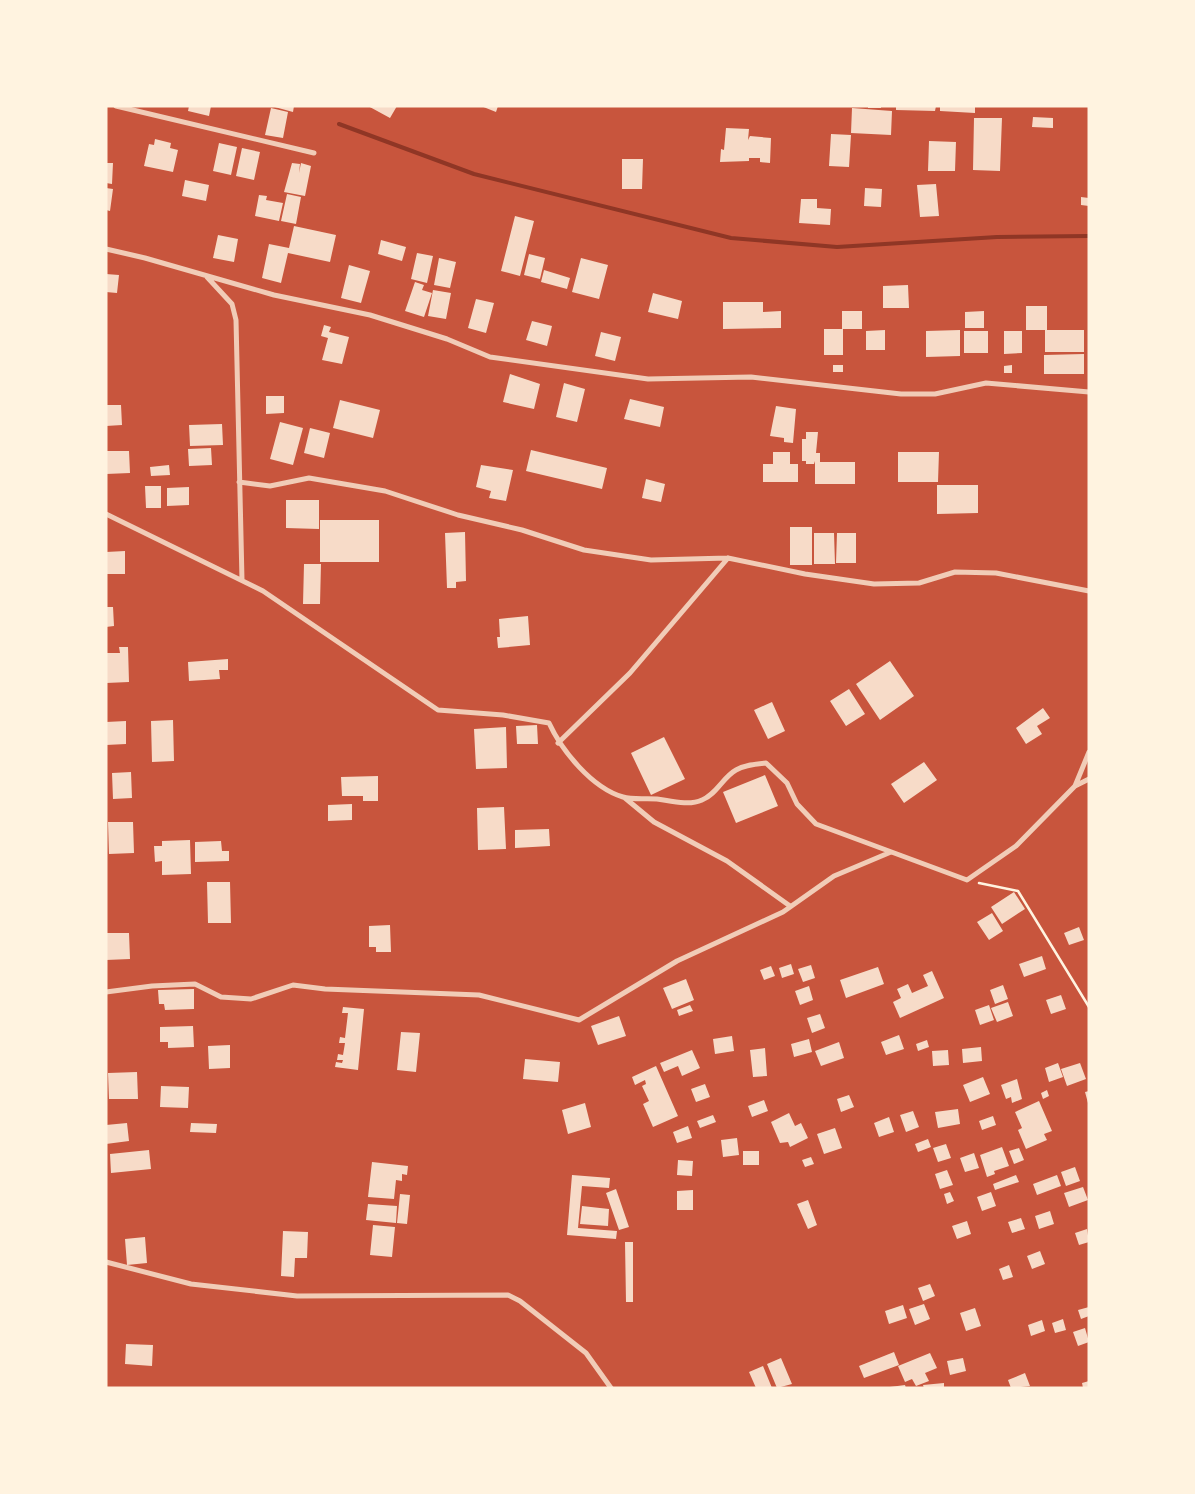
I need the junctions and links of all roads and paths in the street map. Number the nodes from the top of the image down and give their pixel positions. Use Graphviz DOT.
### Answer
graph roads {
  1 [pos="116,106"];
  2 [pos="314,153"];
  3 [pos="106,249"];
  4 [pos="207,277"];
  5 [pos="1089,392"];
  6 [pos="239,482"];
  7 [pos="106,514"];
  8 [pos="728,558"];
  9 [pos="242,580"];
  10 [pos="1089,591"];
  11 [pos="558,743"];
  12 [pos="1089,752"];
  13 [pos="1089,779"];
  14 [pos="1075,786"];
  15 [pos="625,798"];
  16 [pos="891,852"];
  17 [pos="967,880"];
  18 [pos="790,906"];
  19 [pos="106,992"];
  20 [pos="1089,1007"];
  21 [pos="106,1262"];
  22 [pos="611,1388"];
  1 -- 2 [label="street"];
  3 -- 4 [label="street"];
  4 -- 5 [label="street"];
  4 -- 6 [label="street"];
  6 -- 8 [label="street"];
  6 -- 9 [label="street"];
  7 -- 9 [label="street"];
  8 -- 10 [label="street"];
  8 -- 11 [label="street"];
  9 -- 11 [label="street"];
  11 -- 15 [label="street"];
  12 -- 14 [label="street"];
  13 -- 14 [label="street"];
  14 -- 17 [label="street"];
  15 -- 16 [label="street"];
  15 -- 18 [label="street"];
  16 -- 17 [label="street"];
  16 -- 18 [label="street"];
  17 -- 20 [label="path"];
  18 -- 19 [label="street"];
  21 -- 22 [label="street"];
}
